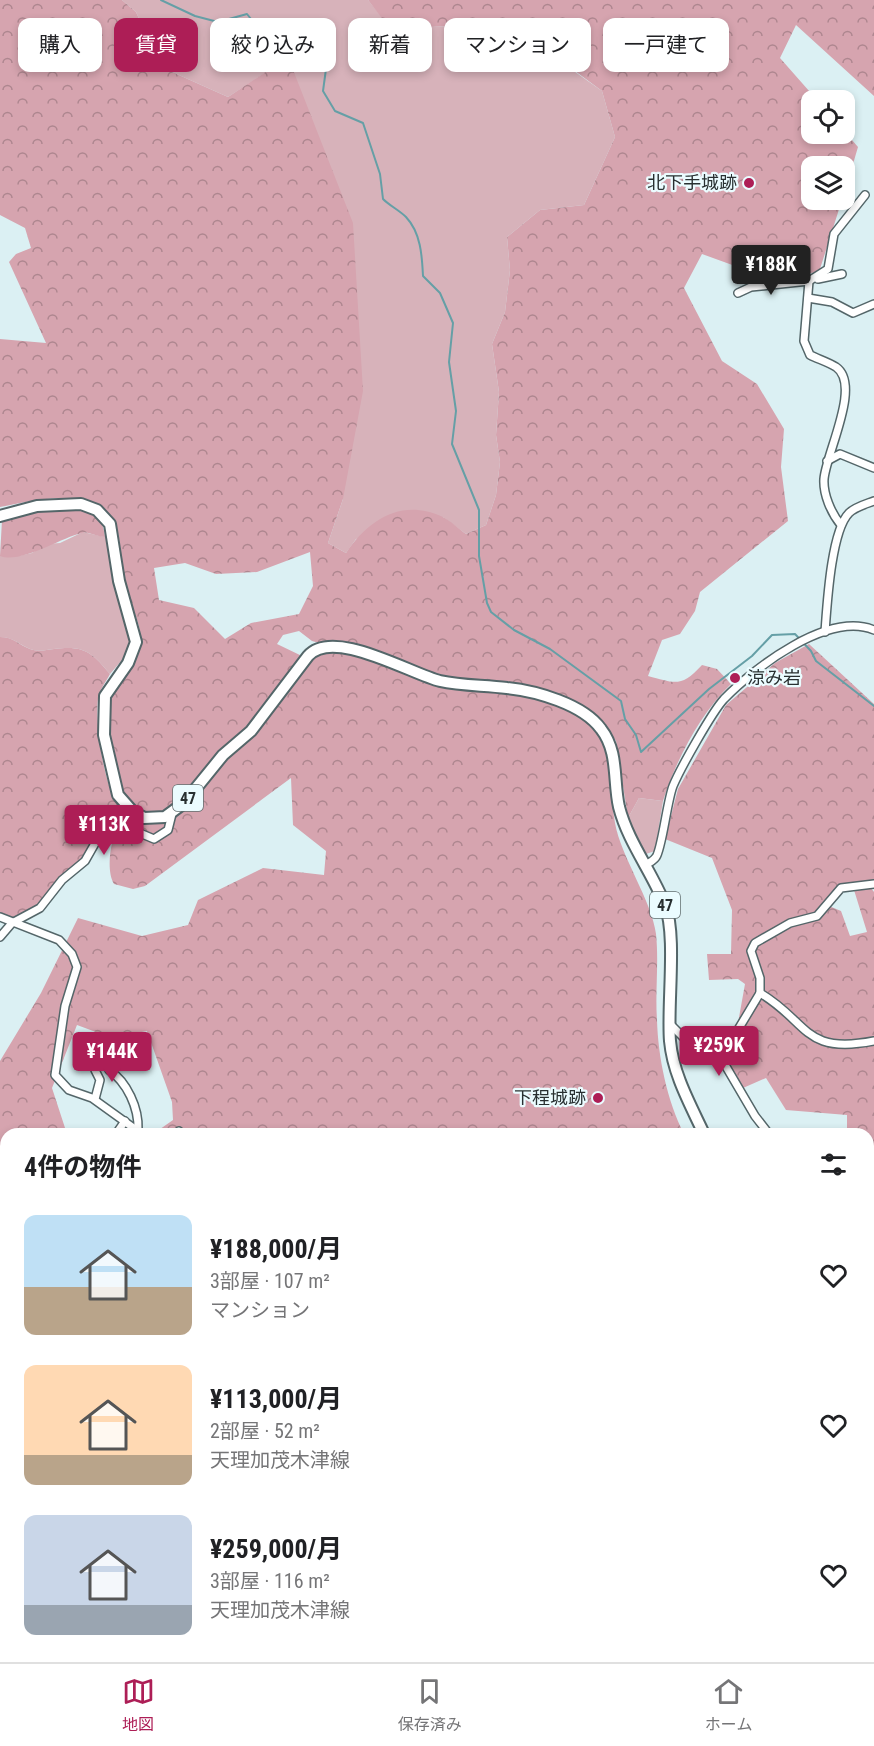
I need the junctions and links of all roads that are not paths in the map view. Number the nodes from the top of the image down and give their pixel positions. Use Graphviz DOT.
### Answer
graph roads {
  1 [pos="865,195"];
  2 [pos="842,274"];
  3 [pos="809,281"];
  4 [pos="738,293"];
  5 [pos="808,298"];
  6 [pos="874,304"];
  7 [pos="827,461"];
  8 [pos="874,468"];
  9 [pos="874,501"];
  10 [pos="0,516"];
  11 [pos="841,525"];
  12 [pos="874,630"];
  13 [pos="825,632"];
  14 [pos="172,814"];
  15 [pos="645,865"];
  16 [pos="874,884"];
  17 [pos="0,917"];
  18 [pos="12,923"];
  19 [pos="0,937"];
  20 [pos="760,993"];
  21 [pos="669,1023"];
  22 [pos="874,1041"];
  23 [pos="721,1058"];
  24 [pos="95,1070"];
  25 [pos="109,1070"];
  26 [pos="95,1100"];
  27 [pos="125,1121"];
  28 [pos="120,1128"];
  29 [pos="135,1128"];
  30 [pos="139,1128"];
  31 [pos="701,1128"];
  32 [pos="764,1128"];
  1 -- 3 [label="street"];
  2 -- 3 [label="street"];
  3 -- 4 [label="street"];
  3 -- 5 [label="street"];
  5 -- 6 [label="street"];
  5 -- 7 [label="street"];
  7 -- 8 [label="street"];
  7 -- 11 [label="street"];
  9 -- 11 [label="street"];
  10 -- 14 [label="main road, 47"];
  11 -- 13 [label="street"];
  12 -- 13 [label="street"];
  13 -- 15 [label="street"];
  14 -- 15 [label="main road, 47"];
  14 -- 18 [label="street"];
  15 -- 21 [label="main road, 47"];
  16 -- 20 [label="street"];
  17 -- 18 [label="street"];
  18 -- 19 [label="street"];
  18 -- 26 [label="street"];
  20 -- 22 [label="street"];
  20 -- 23 [label="street"];
  21 -- 23 [label="street"];
  21 -- 31 [label="main road, 47"];
  23 -- 32 [label="street"];
  24 -- 26 [label="street"];
  25 -- 30 [label="street"];
  26 -- 27 [label="street"];
  27 -- 28 [label="street"];
  27 -- 29 [label="street"];
}
